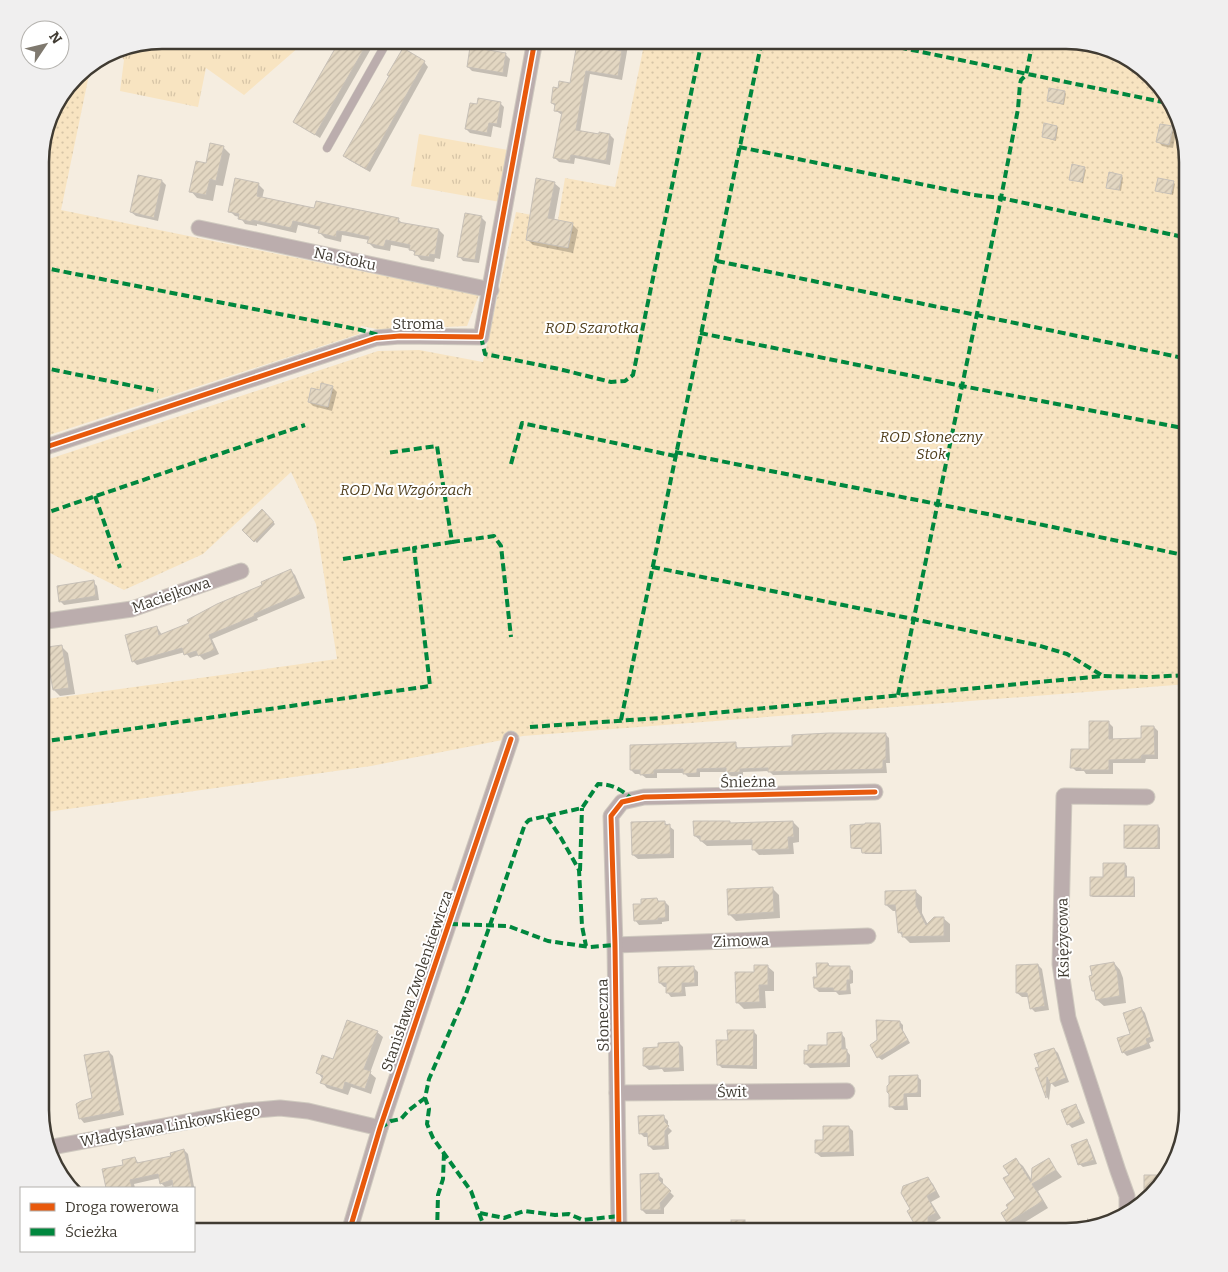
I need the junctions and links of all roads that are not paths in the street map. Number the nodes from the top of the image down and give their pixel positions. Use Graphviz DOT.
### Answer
graph roads {
  1 [pos="383,49"];
  2 [pos="533,49"];
  3 [pos="327,148"];
  4 [pos="198,228"];
  5 [pos="491,290"];
  6 [pos="49,445"];
  7 [pos="241,571"];
  8 [pos="49,621"];
  9 [pos="511,739"];
  10 [pos="875,792"];
  11 [pos="1147,797"];
  12 [pos="622,802"];
  13 [pos="868,936"];
  14 [pos="615,945"];
  15 [pos="847,1091"];
  16 [pos="617,1093"];
  17 [pos="380,1128"];
  18 [pos="55,1147"];
  19 [pos="1128,1205"];
  20 [pos="352,1223"];
  21 [pos="619,1223"];
  1 -- 3 [label="lane"];
  2 -- 5 [label="street, Stroma"];
  4 -- 5 [label="street, Na Stoku"];
  5 -- 6 [label="street, Stroma"];
  7 -- 8 [label="street, Maciejkowa"];
  9 -- 17 [label="street, Stanisława Zwolenkiewicza"];
  10 -- 12 [label="street, Śnieżna"];
  11 -- 19 [label="street, Księżycowa"];
  12 -- 14 [label="street, Słoneczna"];
  13 -- 14 [label="street, Zimowa"];
  14 -- 16 [label="street, Słoneczna"];
  15 -- 16 [label="street, Świt"];
  16 -- 21 [label="street, Słoneczna"];
  17 -- 18 [label="street, Władysława Linkowskiego"];
  17 -- 20 [label="street, Stanisława Zwolenkiewicza"];
}
